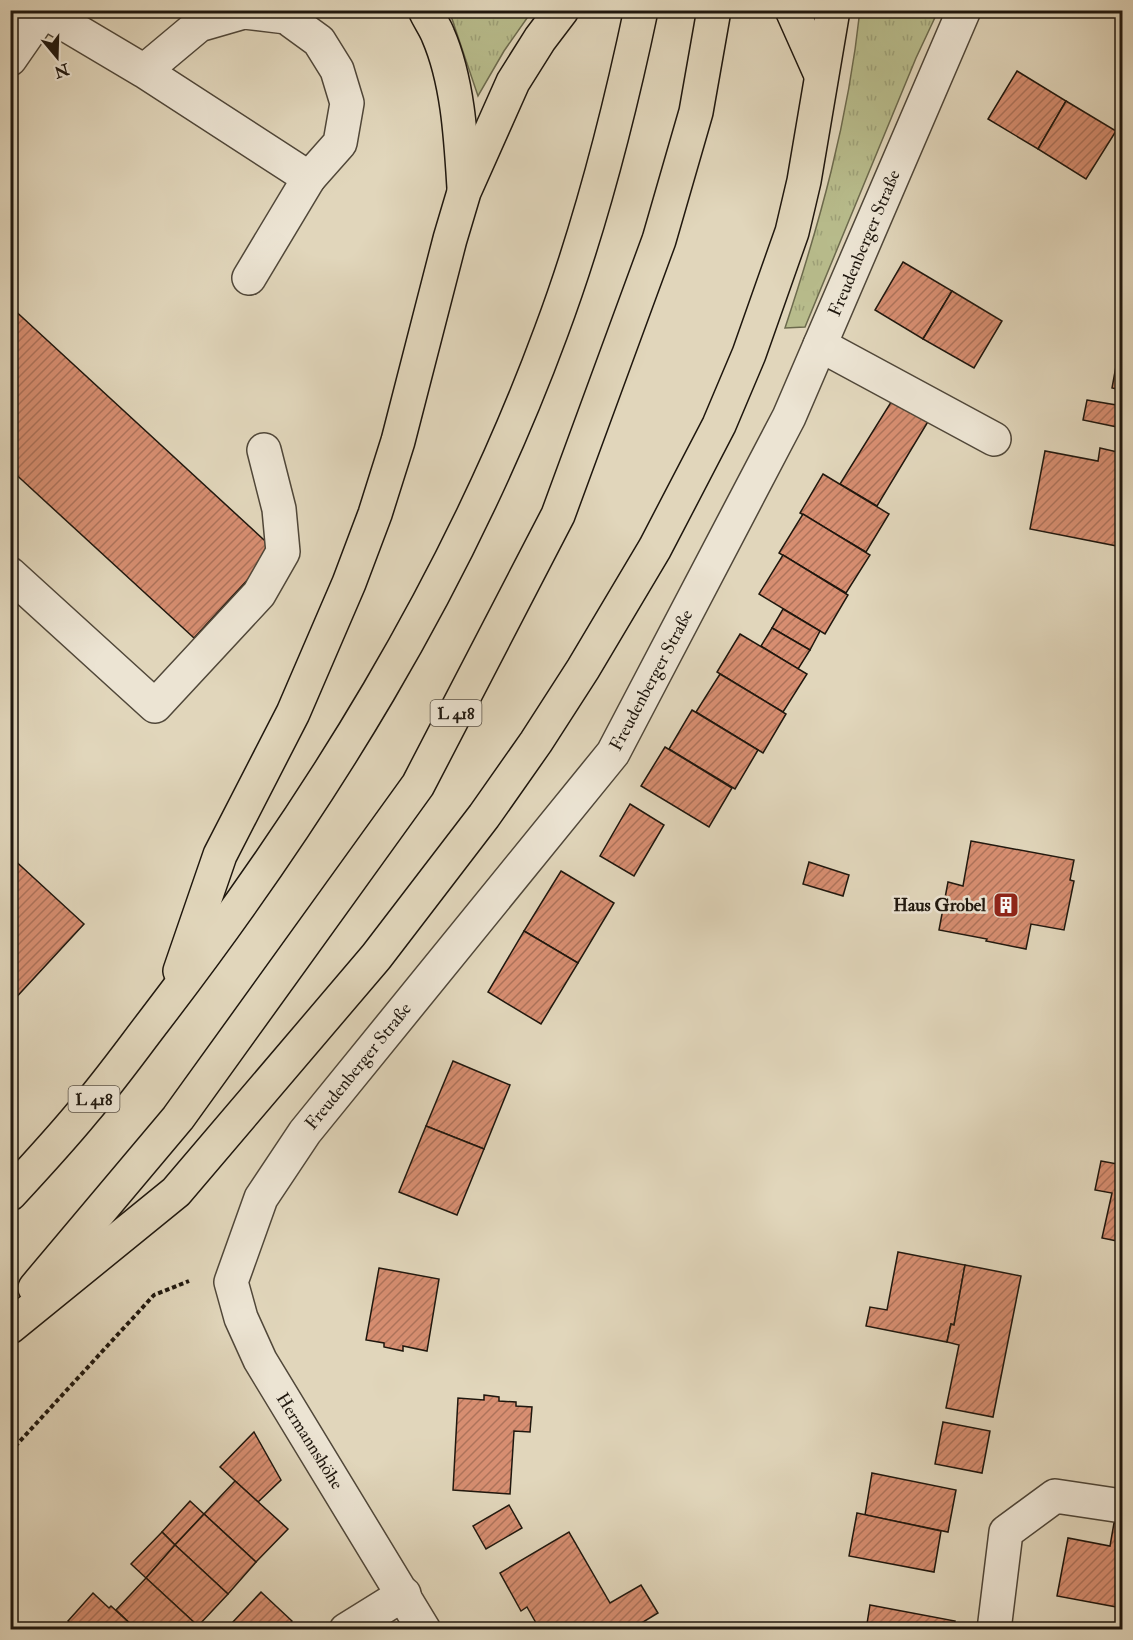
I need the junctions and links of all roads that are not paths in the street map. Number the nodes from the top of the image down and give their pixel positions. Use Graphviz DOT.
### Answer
graph roads {
  1 [pos="425,10"];
  2 [pos="562,10"];
  3 [pos="641,10"];
  4 [pos="714,10"];
  5 [pos="792,10"];
  6 [pos="833,10"];
  7 [pos="964,10"];
  8 [pos="43,11"];
  9 [pos="10,59"];
  10 [pos="144,71"];
  11 [pos="821,75"];
  12 [pos="309,178"];
  13 [pos="464,192"];
  14 [pos="249,278"];
  15 [pos="820,345"];
  16 [pos="994,439"];
  17 [pos="264,450"];
  18 [pos="10,574"];
  19 [pos="171,999"];
  20 [pos="10,1194"];
  21 [pos="231,1281"];
  22 [pos="10,1317"];
  23 [pos="10,1328"];
  24 [pos="1122,1506"];
  25 [pos="404,1594"];
  26 [pos="346,1629"];
  27 [pos="424,1629"];
  28 [pos="994,1629"];
  1 -- 13 [label="highway"];
  2 -- 13 [label="highway"];
  3 -- 19 [label="highway, L 418"];
  4 -- 22 [label="highway, L 418"];
  5 -- 11 [label="highway"];
  6 -- 11 [label="highway"];
  7 -- 15 [label="street, Freudenberger Straße"];
  8 -- 9 [label="street"];
  8 -- 10 [label="street"];
  10 -- 12 [label="street"];
  10 -- 12 [label="street"];
  11 -- 23 [label="highway"];
  12 -- 14 [label="street"];
  13 -- 19 [label="highway"];
  15 -- 16 [label="street"];
  15 -- 21 [label="street, Freudenberger Straße"];
  17 -- 18 [label="street"];
  19 -- 20 [label="highway, L 418"];
  21 -- 25 [label="street, Hermannshöhe"];
  24 -- 28 [label="street"];
  25 -- 26 [label="street"];
  25 -- 27 [label="street, Hermannshöhe"];
}
